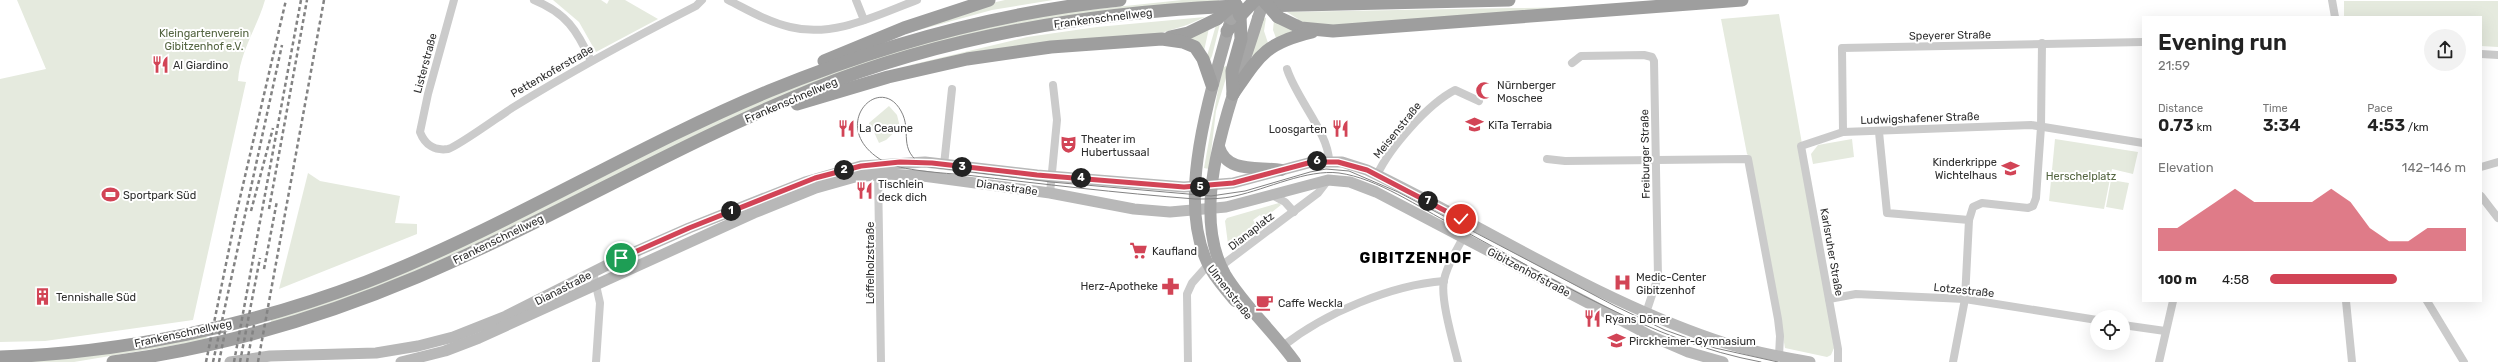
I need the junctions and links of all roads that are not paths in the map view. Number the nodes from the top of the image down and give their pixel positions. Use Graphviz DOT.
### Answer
graph roads {
  1 [pos="454,0"];
  2 [pos="702,0"];
  3 [pos="728,0"];
  4 [pos="856,0"];
  5 [pos="917,0"];
  6 [pos="989,0"];
  7 [pos="1120,0"];
  8 [pos="1261,0"];
  9 [pos="1509,0"];
  10 [pos="1742,0"];
  11 [pos="2332,0"];
  12 [pos="538,1"];
  13 [pos="1236,1"];
  14 [pos="2333,15"];
  15 [pos="864,20"];
  16 [pos="1235,21"];
  17 [pos="1318,31"];
  18 [pos="1162,39"];
  19 [pos="2142,42"];
  20 [pos="2042,43"];
  21 [pos="2482,54"];
  22 [pos="2498,55"];
  23 [pos="590,61"];
  24 [pos="1218,63"];
  25 [pos="1572,63"];
  26 [pos="1287,69"];
  27 [pos="1232,71"];
  28 [pos="1053,85"];
  29 [pos="1212,85"];
  30 [pos="952,88"];
  31 [pos="768,92"];
  32 [pos="1233,94"];
  33 [pos="1479,101"];
  34 [pos="775,105"];
  35 [pos="2041,127"];
  36 [pos="420,132"];
  37 [pos="1843,132"];
  38 [pos="1879,132"];
  39 [pos="2142,143"];
  40 [pos="1802,146"];
  41 [pos="1219,147"];
  42 [pos="1547,158"];
  43 [pos="1656,160"];
  44 [pos="1329,161"];
  45 [pos="2498,162"];
  46 [pos="944,165"];
  47 [pos="2482,167"];
  48 [pos="878,169"];
  49 [pos="1281,170"];
  50 [pos="1378,175"];
  51 [pos="1051,176"];
  52 [pos="1326,184"];
  53 [pos="1213,186"];
  54 [pos="1195,187"];
  55 [pos="1050,194"];
  56 [pos="1272,195"];
  57 [pos="2482,197"];
  58 [pos="1211,210"];
  59 [pos="1195,211"];
  60 [pos="1294,212"];
  61 [pos="2498,218"];
  62 [pos="1969,220"];
  63 [pos="1463,238"];
  64 [pos="1225,264"];
  65 [pos="1208,265"];
  66 [pos="592,272"];
  67 [pos="1444,281"];
  68 [pos="597,284"];
  69 [pos="1829,299"];
  70 [pos="1965,299"];
  71 [pos="2173,302"];
  72 [pos="2346,302"];
  73 [pos="2428,302"];
  74 [pos="1646,313"];
  75 [pos="2090,319"];
  76 [pos="2130,326"];
  77 [pos="1637,329"];
  78 [pos="2165,331"];
  79 [pos="1283,346"];
  80 [pos="1778,356"];
  81 [pos="0,357"];
  82 [pos="1699,359"];
  83 [pos="113,362"];
  84 [pos="230,362"];
  85 [pos="401,362"];
  86 [pos="596,362"];
  87 [pos="881,362"];
  88 [pos="1188,362"];
  89 [pos="1286,362"];
  90 [pos="1296,362"];
  91 [pos="1458,362"];
  92 [pos="1724,362"];
  93 [pos="1810,362"];
  94 [pos="1838,362"];
  95 [pos="1953,362"];
  96 [pos="2158,362"];
  97 [pos="2352,362"];
  98 [pos="2464,362"];
  1 -- 36 [label="street, Listerstraße"];
  2 -- 23 [label="street, Pettenkoferstraße"];
  3 -- 15 [label="street"];
  4 -- 15 [label="street"];
  5 -- 15 [label="street"];
  6 -- 31 [label="highway"];
  7 -- 31 [label="highway, Frankenschnellweg"];
  8 -- 16 [label="highway, bridge"];
  8 -- 17 [label="highway, bridge"];
  8 -- 32 [label="main road, Ulmenstraße, bridge"];
  9 -- 34 [label="highway, Frankenschnellweg"];
  10 -- 17 [label="highway"];
  11 -- 14 [label="street"];
  12 -- 23 [label="street"];
  13 -- 16 [label="highway, bridge"];
  13 -- 18 [label="highway, bridge"];
  16 -- 24 [label="main road, Ulmenstraße"];
  16 -- 27 [label="highway"];
  17 -- 32 [label="highway"];
  18 -- 29 [label="highway"];
  18 -- 34 [label="highway"];
  19 -- 20 [label="street, Speyerer Straße"];
  20 -- 35 [label="street"];
  20 -- 37 [label="street, Speyerer Straße"];
  21 -- 22 [label="street"];
  23 -- 36 [label="street, Pettenkoferstraße"];
  24 -- 27 [label="main road"];
  24 -- 29 [label="main road, Ulmenstraße"];
  25 -- 43 [label="street, Freiburger Straße"];
  26 -- 44 [label="street"];
  27 -- 32 [label="highway"];
  28 -- 51 [label="street, Dianastraße"];
  29 -- 54 [label="main road, Ulmenstraße"];
  30 -- 46 [label="street"];
  31 -- 81 [label="highway, Frankenschnellweg"];
  32 -- 41 [label="main road, Ulmenstraße"];
  33 -- 50 [label="street, Meisenstraße"];
  34 -- 83 [label="highway, Frankenschnellweg"];
  35 -- 38 [label="street, Ludwigshafener Straße"];
  35 -- 39 [label="street"];
  35 -- 62 [label="street"];
  37 -- 38 [label="street, Ludwigshafener Straße"];
  37 -- 40 [label="street, Ludwigshafener Straße"];
  38 -- 62 [label="street"];
  40 -- 69 [label="street, Karlsruher Straße"];
  41 -- 49 [label="main road"];
  41 -- 53 [label="main road, Ulmenstraße"];
  42 -- 43 [label="street"];
  43 -- 74 [label="street, Freiburger Straße"];
  43 -- 80 [label="street"];
  44 -- 49 [label="main road, Gibitzenhofstraße"];
  44 -- 50 [label="main road, Gibitzenhofstraße"];
  45 -- 47 [label="street"];
  46 -- 48 [label="main road, Dianastraße"];
  46 -- 51 [label="main road, Dianastraße"];
  48 -- 55 [label="main road, Dianastraße"];
  48 -- 66 [label="main road, Dianastraße"];
  48 -- 68 [label="main road, Dianastraße"];
  48 -- 87 [label="street, Löffelholzstraße"];
  49 -- 53 [label="main road, Gibitzenhofstraße"];
  50 -- 74 [label="main road, Gibitzenhofstraße"];
  51 -- 54 [label="main road, Dianastraße"];
  51 -- 55 [label="street, Dianastraße"];
  52 -- 56 [label="main road, Gibitzenhofstraße"];
  52 -- 60 [label="street, Dianaplatz"];
  52 -- 63 [label="main road, Gibitzenhofstraße"];
  53 -- 54 [label="main road, Gibitzenhofstraße"];
  53 -- 58 [label="main road, Ulmenstraße"];
  54 -- 59 [label="main road, Ulmenstraße"];
  55 -- 59 [label="main road, Dianastraße"];
  56 -- 58 [label="main road, Gibitzenhofstraße"];
  56 -- 60 [label="street, Dianaplatz"];
  57 -- 61 [label="street"];
  58 -- 59 [label="main road, Gibitzenhofstraße"];
  58 -- 64 [label="main road, Ulmenstraße"];
  59 -- 65 [label="main road, Ulmenstraße"];
  60 -- 64 [label="street, Dianaplatz"];
  62 -- 70 [label="street"];
  63 -- 67 [label="street"];
  63 -- 77 [label="main road, Gibitzenhofstraße"];
  64 -- 79 [label="main road, Ulmenstraße"];
  65 -- 88 [label="street"];
  65 -- 89 [label="main road, Ulmenstraße"];
  66 -- 68 [label="street"];
  66 -- 84 [label="main road, Dianastraße"];
  67 -- 79 [label="street"];
  67 -- 91 [label="street"];
  68 -- 85 [label="main road, Dianastraße"];
  68 -- 86 [label="street"];
  69 -- 70 [label="street, Lotzestraße"];
  69 -- 94 [label="street, Karlsruher Straße"];
  70 -- 75 [label="street, Lotzestraße"];
  70 -- 95 [label="street"];
  71 -- 78 [label="street"];
  72 -- 97 [label="street"];
  73 -- 98 [label="street"];
  74 -- 77 [label="street, Freiburger Straße"];
  74 -- 80 [label="main road, Gibitzenhofstraße"];
  76 -- 78 [label="street"];
  77 -- 82 [label="main road, Gibitzenhofstraße"];
  78 -- 96 [label="street"];
  79 -- 90 [label="main road, Ulmenstraße"];
  80 -- 93 [label="main road, Gibitzenhofstraße"];
  82 -- 92 [label="main road, Gibitzenhofstraße"];
}
